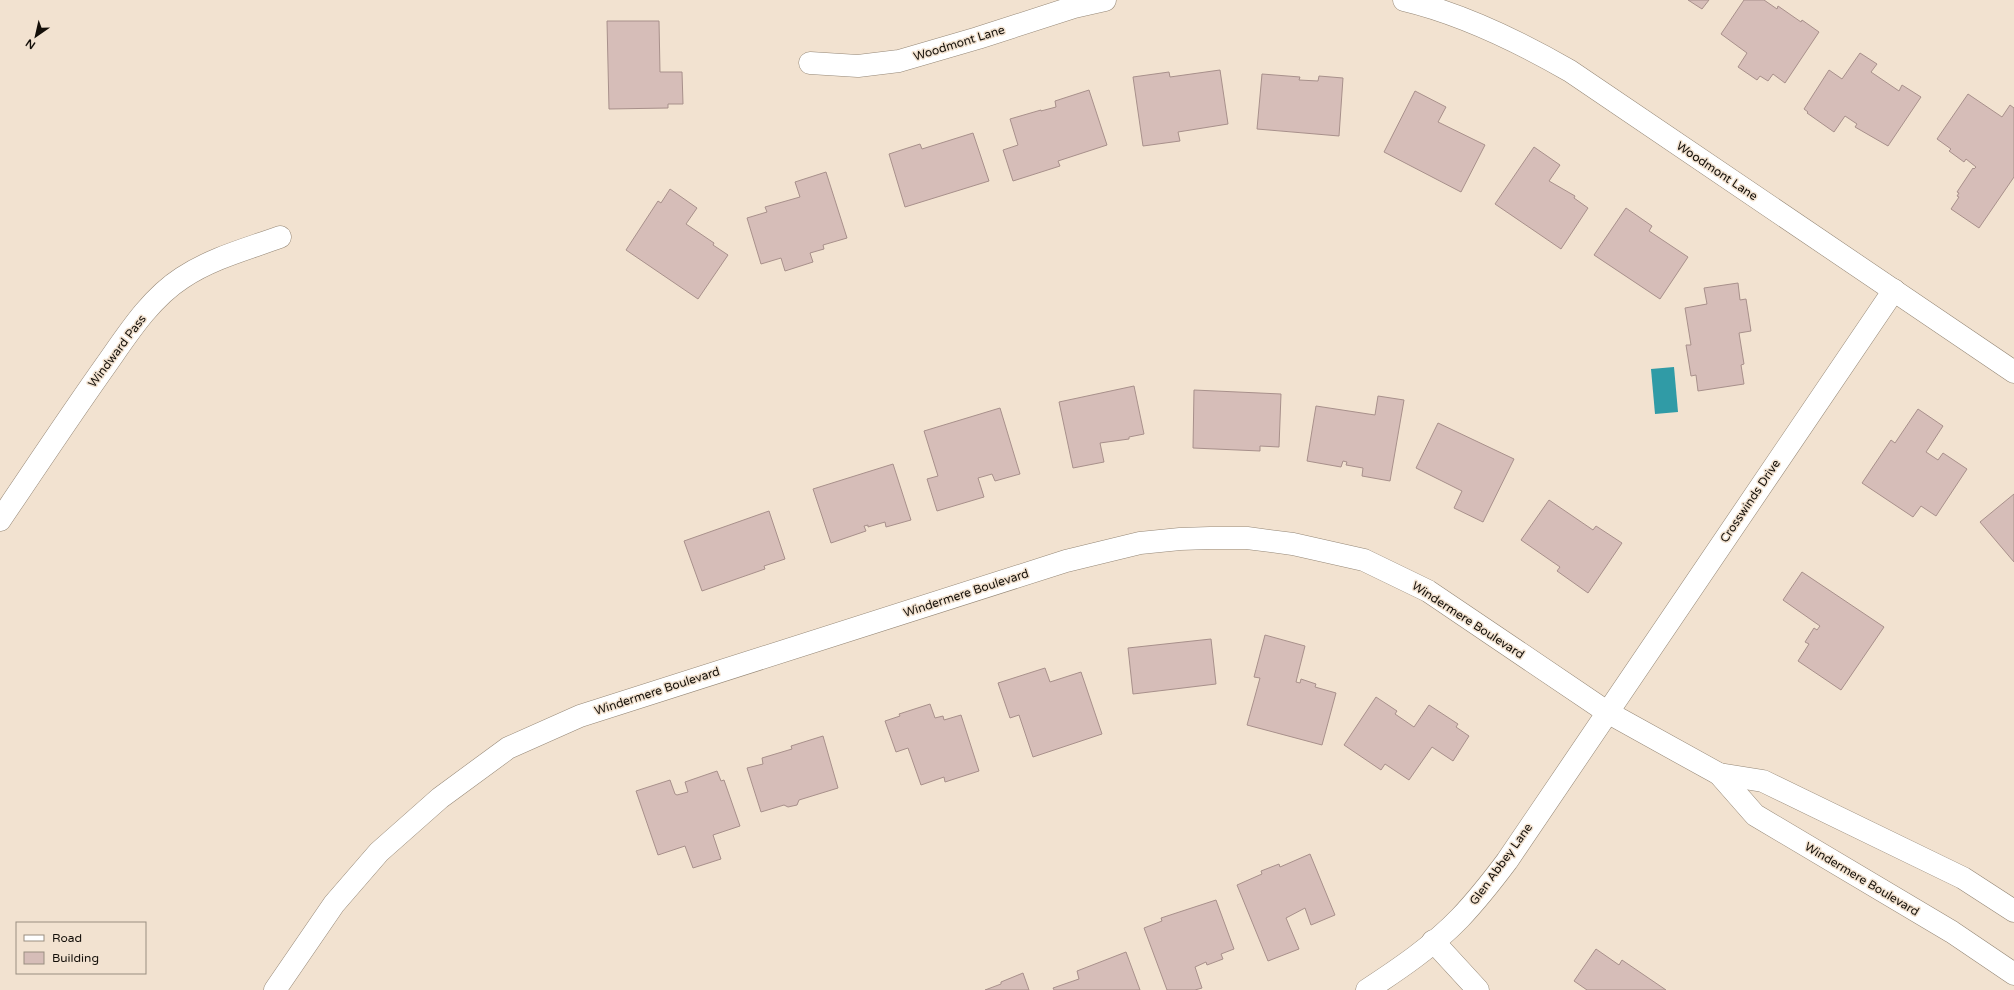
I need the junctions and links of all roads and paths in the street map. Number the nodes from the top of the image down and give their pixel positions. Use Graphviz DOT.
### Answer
graph roads {
  1 [pos="1105,0"];
  2 [pos="1404,0"];
  3 [pos="810,63"];
  4 [pos="280,237"];
  5 [pos="1894,290"];
  6 [pos="2014,372"];
  7 [pos="0,520"];
  8 [pos="1607,712"];
  9 [pos="1719,774"];
  10 [pos="2014,911"];
  11 [pos="1433,941"];
  12 [pos="2014,974"];
  13 [pos="275,990"];
  14 [pos="1367,990"];
  15 [pos="1478,990"];
  1 -- 3 [label="street, Woodmont Lane"];
  2 -- 5 [label="street, Woodmont Lane"];
  4 -- 7 [label="street, Windward Pass"];
  5 -- 6 [label="street, Woodmont Lane"];
  5 -- 8 [label="street, Crosswinds Drive"];
  8 -- 9 [label="street, Windermere Boulevard"];
  8 -- 11 [label="street, Glen Abbey Lane"];
  8 -- 13 [label="street, Windermere Boulevard"];
  9 -- 10 [label="street, Windermere Boulevard"];
  9 -- 12 [label="street, Windermere Boulevard"];
  11 -- 14 [label="street, Glen Abbey Lane"];
  11 -- 15 [label="street"];
}
